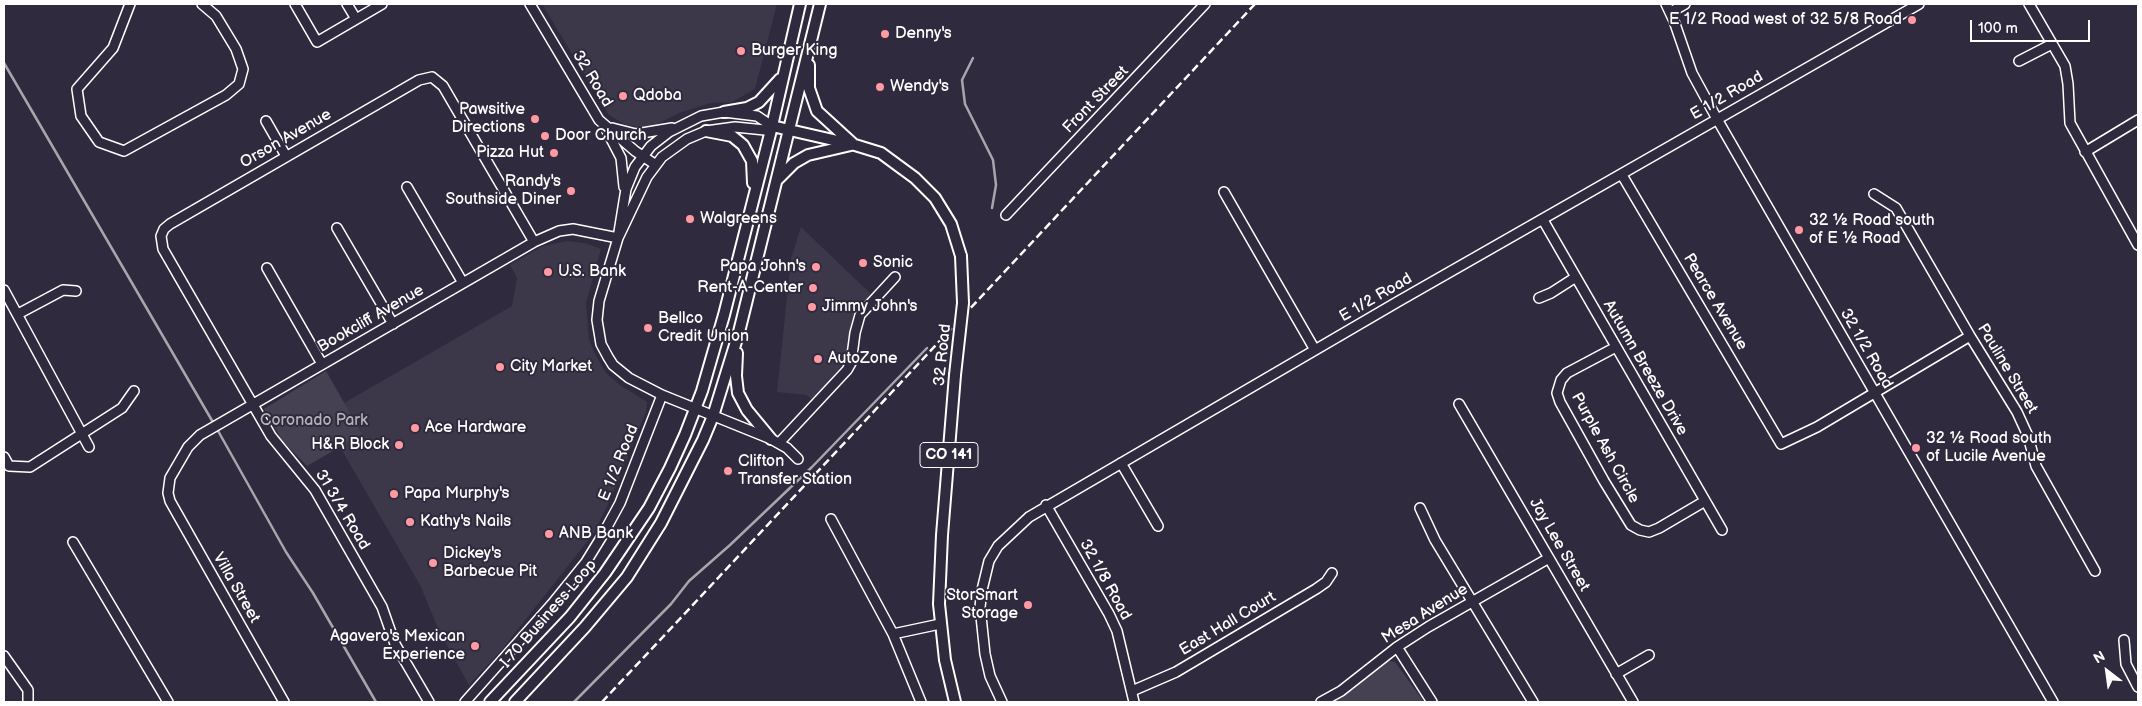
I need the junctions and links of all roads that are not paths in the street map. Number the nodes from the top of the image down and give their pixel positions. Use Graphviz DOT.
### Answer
graph roads {
  1 [pos="130,4"];
  2 [pos="202,4"];
  3 [pos="295,4"];
  4 [pos="347,4"];
  5 [pos="382,4"];
  6 [pos="530,4"];
  7 [pos="800,4"];
  8 [pos="820,4"];
  9 [pos="1205,4"];
  10 [pos="1686,4"];
  11 [pos="1919,4"];
  12 [pos="2029,4"];
  13 [pos="1669,8"];
  14 [pos="356,19"];
  15 [pos="810,39"];
  16 [pos="2052,44"];
  17 [pos="2019,61"];
  18 [pos="782,76"];
  19 [pos="724,112"];
  20 [pos="1717,119"];
  21 [pos="2138,120"];
  22 [pos="266,121"];
  23 [pos="605,126"];
  24 [pos="680,126"];
  25 [pos="772,126"];
  26 [pos="790,130"];
  27 [pos="706,131"];
  28 [pos="855,145"];
  29 [pos="2085,152"];
  30 [pos="286,156"];
  31 [pos="643,156"];
  32 [pos="656,165"];
  33 [pos="1622,175"];
  34 [pos="777,180"];
  35 [pos="407,187"];
  36 [pos="1224,192"];
  37 [pos="1874,194"];
  38 [pos="623,201"];
  39 [pos="751,206"];
  40 [pos="1006,215"];
  41 [pos="1543,220"];
  42 [pos="337,228"];
  43 [pos="161,236"];
  44 [pos="618,238"];
  45 [pos="534,242"];
  46 [pos="2138,246"];
  47 [pos="267,268"];
  48 [pos="895,277"];
  49 [pos="1576,277"];
  50 [pos="463,284"];
  51 [pos="4,290"];
  52 [pos="76,291"];
  53 [pos="1539,298"];
  54 [pos="18,314"];
  55 [pos="393,324"];
  56 [pos="739,332"];
  57 [pos="1970,336"];
  58 [pos="1616,348"];
  59 [pos="1315,350"];
  60 [pos="322,364"];
  61 [pos="134,391"];
  62 [pos="1874,393"];
  63 [pos="662,395"];
  64 [pos="252,404"];
  65 [pos="1459,404"];
  66 [pos="696,409"];
  67 [pos="713,416"];
  68 [pos="82,434"];
  69 [pos="775,441"];
  70 [pos="89,447"];
  71 [pos="4,457"];
  72 [pos="798,459"];
  73 [pos="1121,463"];
  74 [pos="169,486"];
  75 [pos="1705,501"];
  76 [pos="1046,505"];
  77 [pos="1420,508"];
  78 [pos="831,519"];
  79 [pos="1158,526"];
  80 [pos="1722,530"];
  81 [pos="73,542"];
  82 [pos="1549,558"];
  83 [pos="2095,571"];
  84 [pos="1332,573"];
  85 [pos="1472,602"];
  86 [pos="940,624"];
  87 [pos="892,634"];
  88 [pos="2124,640"];
  89 [pos="1397,647"];
  90 [pos="1649,655"];
  91 [pos="4,656"];
  92 [pos="1616,674"];
  93 [pos="2138,687"];
  94 [pos="1132,690"];
  95 [pos="28,702"];
  96 [pos="168,702"];
  97 [pos="284,702"];
  98 [pos="429,702"];
  99 [pos="465,702"];
  100 [pos="490,702"];
  101 [pos="516,702"];
  102 [pos="922,702"];
  103 [pos="955,702"];
  104 [pos="1002,702"];
  105 [pos="1134,702"];
  106 [pos="1321,702"];
  107 [pos="1432,702"];
  108 [pos="1533,702"];
  109 [pos="1632,702"];
  110 [pos="2053,702"];
  1 -- 2 [label="street"];
  3 -- 14 [label="street"];
  4 -- 14 [label="street"];
  5 -- 14 [label="street"];
  6 -- 23 [label="street, 32 Road"];
  7 -- 18 [label="main road, I 70 Business Loop"];
  8 -- 15 [label="main road, I 70 Business Loop"];
  9 -- 40 [label="street, Front Street"];
  10 -- 13 [label="street"];
  11 -- 20 [label="street, E 1/2 Road"];
  12 -- 16 [label="street"];
  13 -- 20 [label="street, 32 1/2 Road"];
  15 -- 26 [label="main road, I 70 Business Loop"];
  15 -- 28 [label="main road"];
  16 -- 17 [label="street"];
  16 -- 29 [label="street"];
  18 -- 19 [label="main road"];
  18 -- 25 [label="main road, I 70 Business Loop"];
  19 -- 24 [label="street, 32 Road"];
  19 -- 25 [label="street, 32 Road"];
  20 -- 33 [label="street, E 1/2 Road"];
  20 -- 62 [label="street, 32 1/2 Road"];
  21 -- 29 [label="street"];
  22 -- 30 [label="street"];
  23 -- 24 [label="street"];
  23 -- 31 [label="street, 32 Road"];
  23 -- 38 [label="street"];
  24 -- 31 [label="street, 32 Road"];
  25 -- 26 [label="main road, 32 Road / CO 141"];
  25 -- 27 [label="street, 32 Road"];
  25 -- 39 [label="main road, I 70 Business Loop"];
  26 -- 28 [label="main road, 32 Road / CO 141"];
  26 -- 34 [label="main road, I 70 Business Loop"];
  27 -- 32 [label="street, 32 Road"];
  27 -- 39 [label="main road"];
  28 -- 34 [label="main road"];
  28 -- 86 [label="main road, 32 Road / CO 141, bridge"];
  29 -- 46 [label="street"];
  30 -- 43 [label="street, Orson Avenue"];
  30 -- 45 [label="street, Orson Avenue"];
  31 -- 32 [label="street, 32 Road"];
  31 -- 38 [label="street, 32 Road"];
  32 -- 44 [label="street, 32 Road"];
  33 -- 41 [label="street, E 1/2 Road"];
  33 -- 62 [label="street, Pearce Avenue"];
  34 -- 56 [label="main road, I 70 Business Loop"];
  35 -- 50 [label="street"];
  36 -- 59 [label="street"];
  37 -- 57 [label="street, Pauline Street"];
  38 -- 44 [label="street, 32 Road"];
  39 -- 66 [label="main road, I 70 Business Loop"];
  41 -- 49 [label="street, Autumn Breeze Drive"];
  41 -- 59 [label="street, E 1/2 Road"];
  42 -- 55 [label="street"];
  43 -- 64 [label="street, 31 3/4 Road"];
  44 -- 45 [label="street, Bookcliff Avenue"];
  44 -- 63 [label="street, 32 Road"];
  45 -- 50 [label="street, Bookcliff Avenue"];
  47 -- 60 [label="street"];
  48 -- 69 [label="street"];
  49 -- 53 [label="street"];
  49 -- 58 [label="street, Autumn Breeze Drive"];
  50 -- 55 [label="street, Bookcliff Avenue"];
  51 -- 54 [label="street"];
  52 -- 54 [label="street"];
  54 -- 68 [label="street"];
  55 -- 60 [label="street, Bookcliff Avenue"];
  56 -- 67 [label="main road, I 70 Business Loop"];
  56 -- 69 [label="main road"];
  57 -- 62 [label="street"];
  57 -- 83 [label="street, Pauline Street"];
  58 -- 75 [label="street, Autumn Breeze Drive"];
  58 -- 75 [label="street, Purple Ash Circle"];
  59 -- 73 [label="street, E 1/2 Road"];
  60 -- 64 [label="street, Bookcliff Avenue"];
  61 -- 68 [label="street"];
  62 -- 110 [label="street, 32 1/2 Road"];
  63 -- 66 [label="street, 32 Road"];
  63 -- 99 [label="street, E 1/2 Road"];
  64 -- 74 [label="street, Bookcliff Avenue"];
  64 -- 98 [label="street, 31 3/4 Road"];
  65 -- 82 [label="street, Jay Lee Street"];
  66 -- 67 [label="street, 32 Road"];
  66 -- 100 [label="main road, I 70 Business Loop"];
  67 -- 69 [label="street, 32 Road"];
  67 -- 101 [label="main road, I 70 Business Loop"];
  68 -- 70 [label="street"];
  68 -- 71 [label="street"];
  69 -- 72 [label="street, 32 Road"];
  73 -- 76 [label="street, E 1/2 Road"];
  73 -- 79 [label="street"];
  74 -- 97 [label="street, Villa Street"];
  75 -- 80 [label="street, Autumn Breeze Drive"];
  76 -- 94 [label="street, 32 1/8 Road"];
  76 -- 104 [label="street, E 1/2 Road"];
  77 -- 85 [label="street"];
  78 -- 87 [label="street"];
  81 -- 96 [label="street"];
  82 -- 85 [label="street, Mesa Avenue"];
  82 -- 92 [label="street, Jay Lee Street"];
  84 -- 94 [label="street, East Hall Court"];
  85 -- 89 [label="street, Mesa Avenue"];
  85 -- 108 [label="street"];
  86 -- 87 [label="street"];
  86 -- 103 [label="main road, 32 Road / CO 141"];
  87 -- 102 [label="street"];
  88 -- 93 [label="street"];
  89 -- 106 [label="street, Mesa Avenue"];
  89 -- 107 [label="street"];
  90 -- 92 [label="street"];
  91 -- 95 [label="street"];
  92 -- 109 [label="street, Jay Lee Street"];
  94 -- 105 [label="street, 32 1/8 Road"];
}
